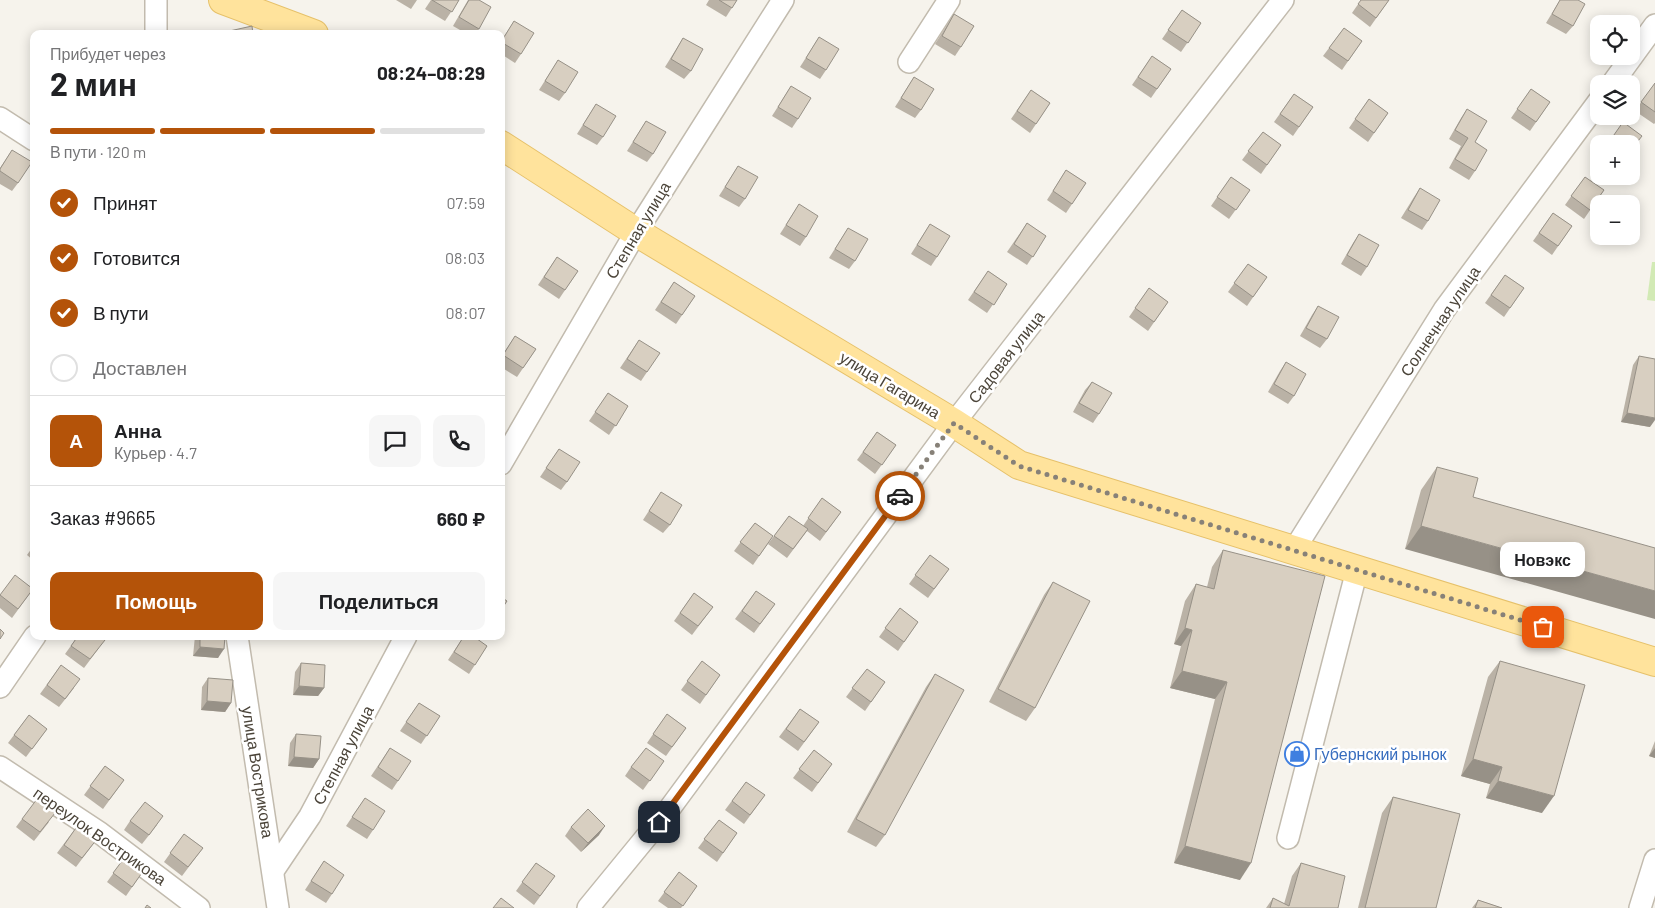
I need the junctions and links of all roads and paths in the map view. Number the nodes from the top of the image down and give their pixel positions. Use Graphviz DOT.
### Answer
graph roads {
  1 [pos="156,0"];
  2 [pos="223,0"];
  3 [pos="782,0"];
  4 [pos="949,0"];
  5 [pos="1283,0"];
  6 [pos="1655,25"];
  7 [pos="156,30"];
  8 [pos="303,30"];
  9 [pos="909,62"];
  10 [pos="1619,75"];
  11 [pos="1590,113"];
  12 [pos="0,118"];
  13 [pos="30,137"];
  14 [pos="505,148"];
  15 [pos="636,232"];
  16 [pos="954,423"];
  17 [pos="505,457"];
  18 [pos="1294,550"];
  19 [pos="1357,570"];
  20 [pos="31,640"];
  21 [pos="238,640"];
  22 [pos="404,640"];
  23 [pos="1655,662"];
  24 [pos="0,687"];
  25 [pos="0,766"];
  26 [pos="1288,838"];
  27 [pos="1655,860"];
  28 [pos="274,870"];
  29 [pos="199,908"];
  30 [pos="278,908"];
  31 [pos="588,908"];
  32 [pos="1640,908"];
  1 -- 7 [label="street"];
  2 -- 8 [label="main road"];
  3 -- 15 [label="street, Степная улица"];
  4 -- 9 [label="street"];
  5 -- 16 [label="street, Садовая улица"];
  6 -- 10 [label="street"];
  11 -- 18 [label="street, Солнечная улица"];
  12 -- 13 [label="street"];
  14 -- 15 [label="main road, улица Гагарина"];
  15 -- 16 [label="main road, улица Гагарина"];
  15 -- 17 [label="street, Степная улица"];
  16 -- 18 [label="main road, улица Гагарина"];
  16 -- 31 [label="street, Садовая улица"];
  18 -- 19 [label="main road, улица Гагарина"];
  19 -- 23 [label="main road, улица Гагарина"];
  19 -- 26 [label="street"];
  20 -- 24 [label="street"];
  21 -- 28 [label="street, улица Вострикова"];
  22 -- 28 [label="street, Степная улица"];
  25 -- 29 [label="street, переулок Вострикова"];
  27 -- 32 [label="street"];
  28 -- 30 [label="street, улица Вострикова"];
}
